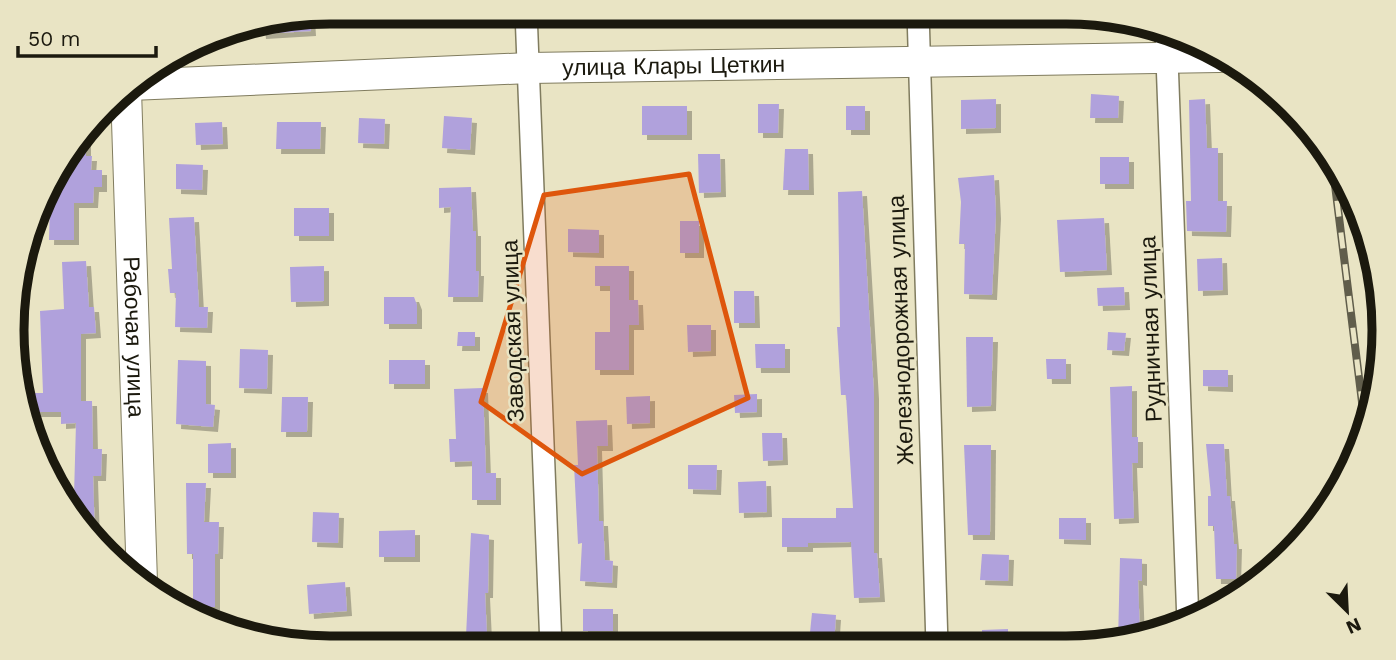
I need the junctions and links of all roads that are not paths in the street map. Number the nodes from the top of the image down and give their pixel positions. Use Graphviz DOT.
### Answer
graph roads {
  1 [pos="527,24"];
  2 [pos="918,24"];
  3 [pos="1166,45"];
  4 [pos="1187,50"];
  5 [pos="919,62"];
  6 [pos="529,68"];
  7 [pos="149,84"];
  8 [pos="126,102"];
  9 [pos="142,570"];
  10 [pos="1188,610"];
  11 [pos="551,636"];
  12 [pos="937,636"];
  1 -- 6 [label="street, Заводская улица"];
  2 -- 5 [label="street, Железнодорожная улица"];
  3 -- 4 [label="street, улица Клары Цеткин"];
  3 -- 5 [label="street, улица Клары Цеткин"];
  3 -- 10 [label="street, Рудничная улица"];
  5 -- 6 [label="street, улица Клары Цеткин"];
  5 -- 12 [label="street, Железнодорожная улица"];
  6 -- 7 [label="street, улица Клары Цеткин"];
  6 -- 11 [label="street, Заводская улица"];
  8 -- 9 [label="street, Рабочая улица"];
}
